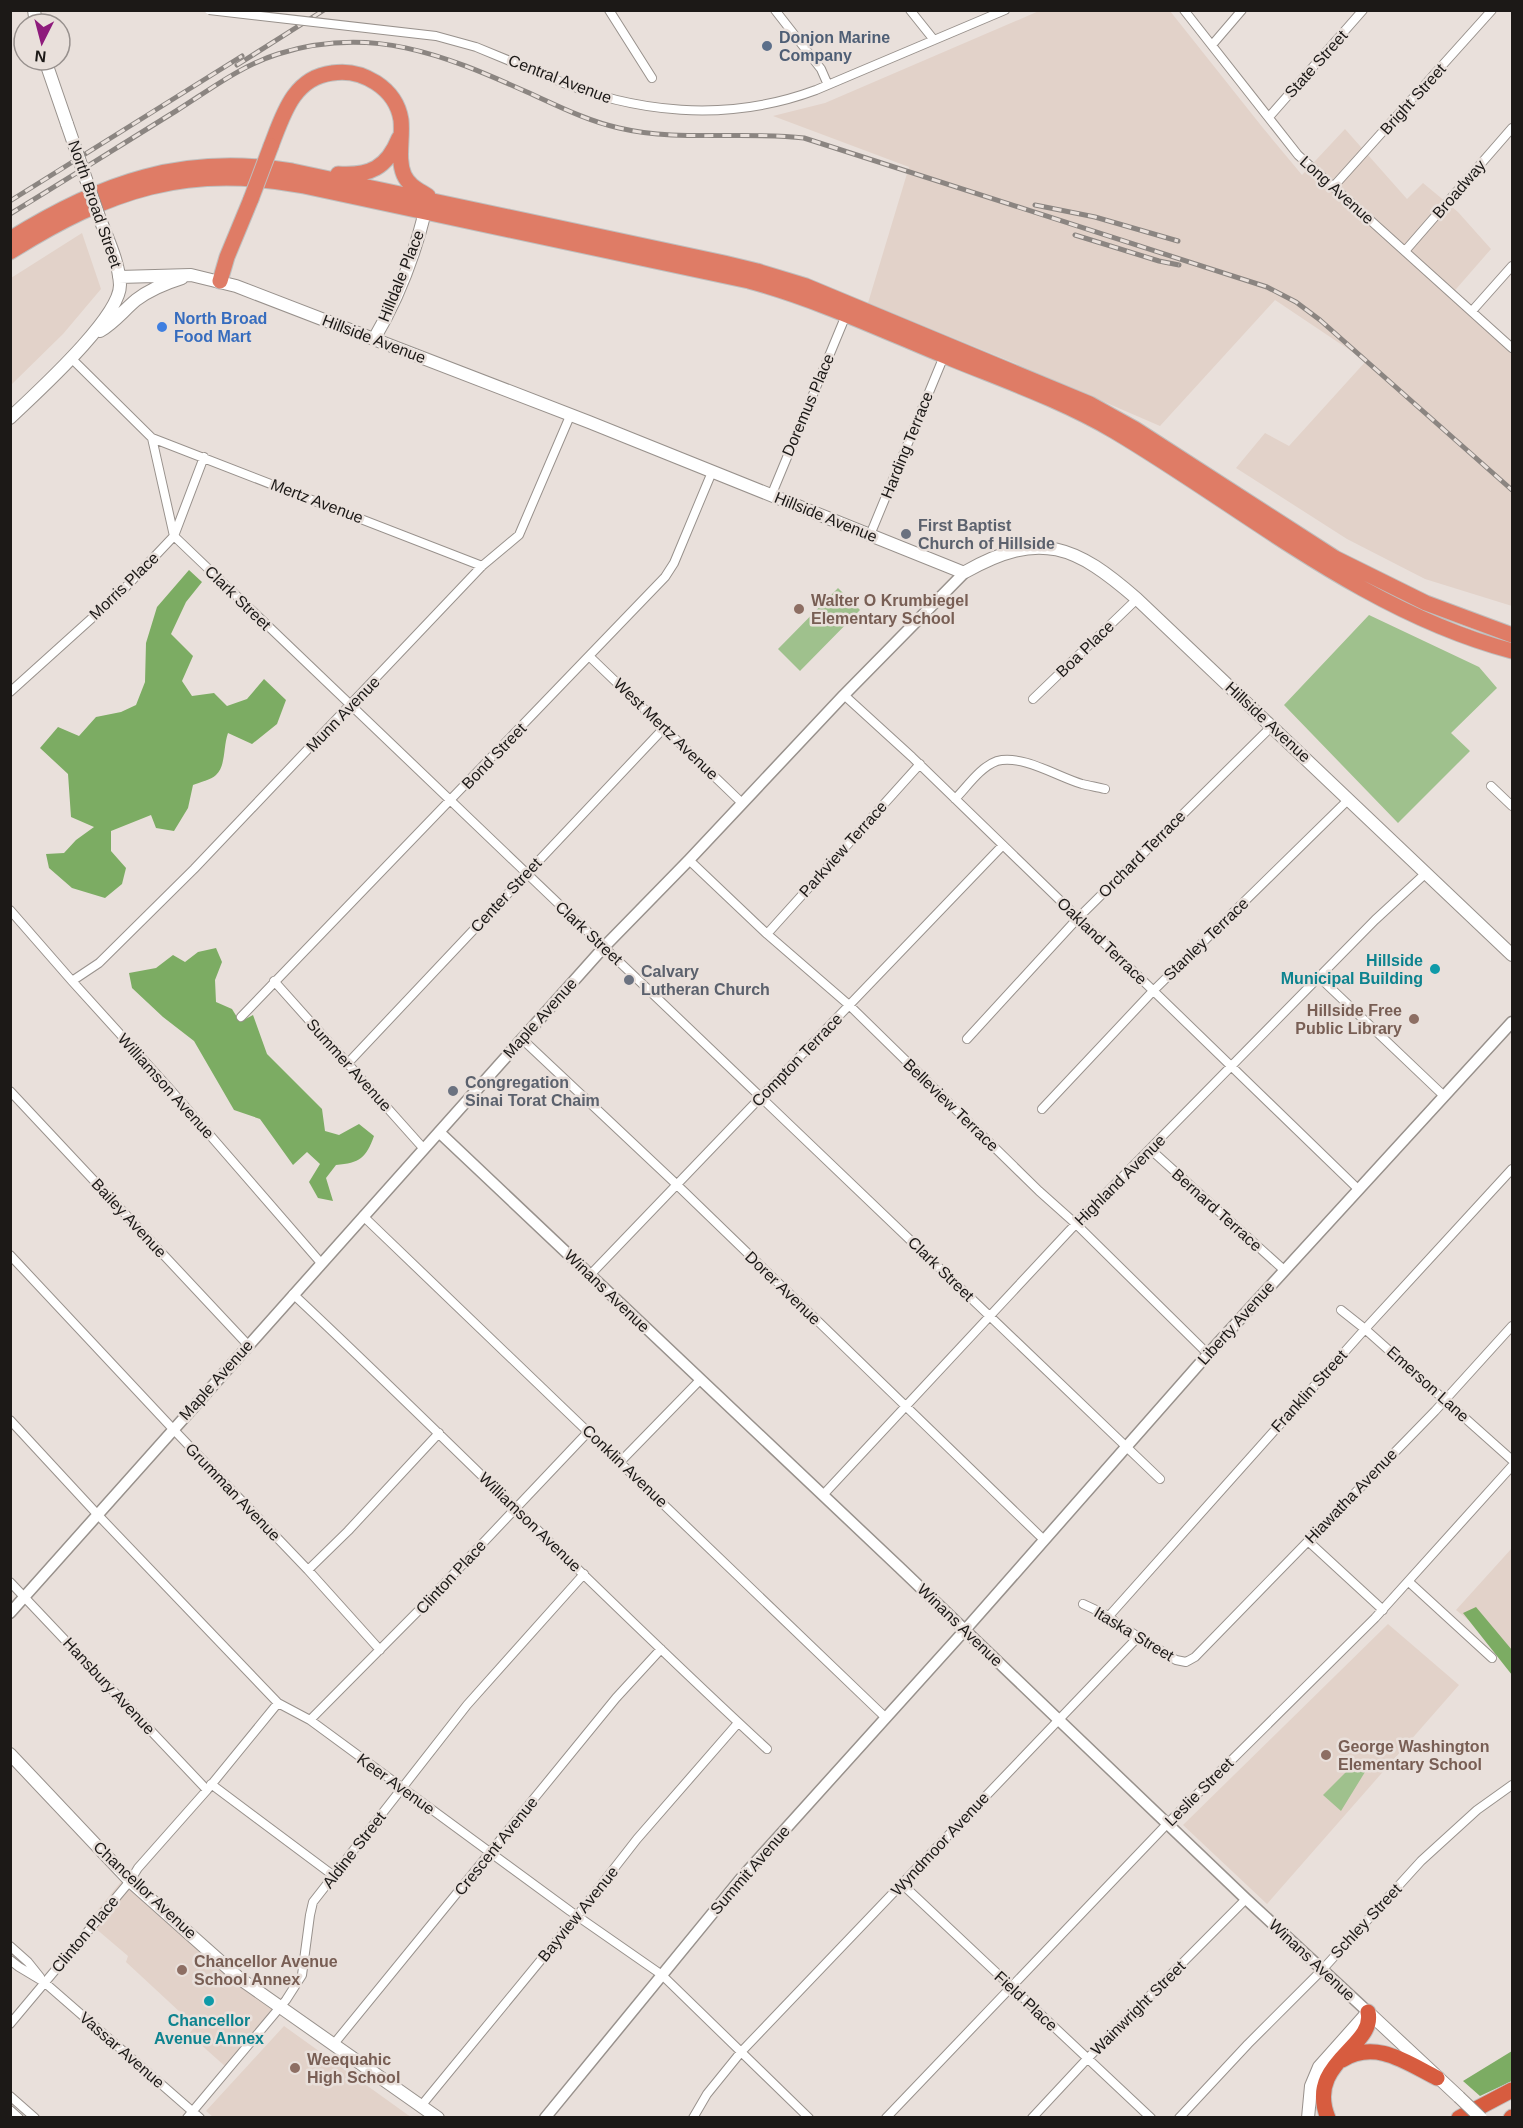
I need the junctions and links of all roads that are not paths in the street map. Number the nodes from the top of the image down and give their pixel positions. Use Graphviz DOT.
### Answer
graph roads {
  1 [pos="209,10"];
  2 [pos="609,10"];
  3 [pos="776,10"];
  4 [pos="910,10"];
  5 [pos="1005,10"];
  6 [pos="1184,10"];
  7 [pos="1242,10"];
  8 [pos="1363,10"];
  9 [pos="1492,10"];
  10 [pos="934,40"];
  11 [pos="1212,45"];
  12 [pos="49,72"];
  13 [pos="652,78"];
  14 [pos="828,85"];
  15 [pos="1269,117"];
  16 [pos="1512,128"];
  17 [pos="401,132"];
  18 [pos="292,171"];
  19 [pos="1333,188"];
  20 [pos="441,203"];
  21 [pos="425,212"];
  22 [pos="10,239"];
  23 [pos="1405,251"];
  24 [pos="10,252"];
  25 [pos="1512,266"];
  26 [pos="191,275"];
  27 [pos="119,278"];
  28 [pos="220,281"];
  29 [pos="1472,311"];
  30 [pos="846,315"];
  31 [pos="89,338"];
  32 [pos="374,339"];
  33 [pos="1512,348"];
  34 [pos="944,356"];
  35 [pos="70,357"];
  36 [pos="570,416"];
  37 [pos="10,418"];
  38 [pos="152,438"];
  39 [pos="204,457"];
  40 [pos="712,472"];
  41 [pos="771,496"];
  42 [pos="870,535"];
  43 [pos="174,536"];
  44 [pos="483,566"];
  45 [pos="965,572"];
  46 [pos="1137,599"];
  47 [pos="1512,635"];
  48 [pos="1512,651"];
  49 [pos="589,656"];
  50 [pos="10,692"];
  51 [pos="844,695"];
  52 [pos="1033,699"];
  53 [pos="351,705"];
  54 [pos="1272,726"];
  55 [pos="664,728"];
  56 [pos="920,765"];
  57 [pos="1491,786"];
  58 [pos="1105,789"];
  59 [pos="955,799"];
  60 [pos="1349,799"];
  61 [pos="451,800"];
  62 [pos="742,803"];
  63 [pos="1512,806"];
  64 [pos="1003,845"];
  65 [pos="689,860"];
  66 [pos="1426,873"];
  67 [pos="527,874"];
  68 [pos="10,910"];
  69 [pos="1078,918"];
  70 [pos="767,934"];
  71 [pos="604,947"];
  72 [pos="1512,955"];
  73 [pos="1319,977"];
  74 [pos="72,981"];
  75 [pos="274,981"];
  76 [pos="1153,991"];
  77 [pos="849,1005"];
  78 [pos="241,1017"];
  79 [pos="1512,1022"];
  80 [pos="522,1039"];
  81 [pos="967,1039"];
  82 [pos="348,1063"];
  83 [pos="1231,1066"];
  84 [pos="10,1091"];
  85 [pos="1443,1095"];
  86 [pos="762,1096"];
  87 [pos="1042,1109"];
  88 [pos="439,1132"];
  89 [pos="423,1149"];
  90 [pos="1150,1149"];
  91 [pos="1512,1169"];
  92 [pos="677,1185"];
  93 [pos="1358,1189"];
  94 [pos="363,1216"];
  95 [pos="1076,1224"];
  96 [pos="10,1255"];
  97 [pos="321,1263"];
  98 [pos="1284,1270"];
  99 [pos="590,1275"];
  100 [pos="293,1294"];
  101 [pos="1341,1310"];
  102 [pos="990,1316"];
  103 [pos="1512,1326"];
  104 [pos="1365,1329"];
  105 [pos="248,1345"];
  106 [pos="1208,1354"];
  107 [pos="700,1380"];
  108 [pos="1445,1400"];
  109 [pos="906,1406"];
  110 [pos="10,1420"];
  111 [pos="173,1429"];
  112 [pos="589,1431"];
  113 [pos="439,1433"];
  114 [pos="1127,1446"];
  115 [pos="1512,1460"];
  116 [pos="621,1461"];
  117 [pos="1512,1466"];
  118 [pos="1160,1479"];
  119 [pos="823,1495"];
  120 [pos="515,1508"];
  121 [pos="97,1514"];
  122 [pos="1043,1539"];
  123 [pos="1308,1541"];
  124 [pos="308,1570"];
  125 [pos="584,1574"];
  126 [pos="10,1582"];
  127 [pos="1409,1582"];
  128 [pos="24,1597"];
  129 [pos="1083,1604"];
  130 [pos="1383,1610"];
  131 [pos="10,1613"];
  132 [pos="1109,1616"];
  133 [pos="965,1630"];
  134 [pos="1138,1637"];
  135 [pos="661,1649"];
  136 [pos="380,1650"];
  137 [pos="1492,1658"];
  138 [pos="1186,1662"];
  139 [pos="278,1703"];
  140 [pos="885,1717"];
  141 [pos="1058,1719"];
  142 [pos="310,1720"];
  143 [pos="738,1723"];
  144 [pos="767,1749"];
  145 [pos="10,1754"];
  146 [pos="1512,1785"];
  147 [pos="209,1787"];
  148 [pos="402,1789"];
  149 [pos="1167,1824"];
  150 [pos="491,1853"];
  151 [pos="334,1876"];
  152 [pos="130,1881"];
  153 [pos="902,1884"];
  154 [pos="1246,1899"];
  155 [pos="577,1916"];
  156 [pos="10,1946"];
  157 [pos="10,1960"];
  158 [pos="1322,1970"];
  159 [pos="662,1975"];
  160 [pos="44,1982"];
  161 [pos="1011,1988"];
  162 [pos="280,2007"];
  163 [pos="1368,2012"];
  164 [pos="10,2024"];
  165 [pos="333,2045"];
  166 [pos="741,2052"];
  167 [pos="1087,2059"];
  168 [pos="1333,2067"];
  169 [pos="1437,2078"];
  170 [pos="1512,2090"];
  171 [pos="10,2096"];
  172 [pos="421,2106"];
  173 [pos="10,2110"];
  174 [pos="189,2114"];
  175 [pos="19,2118"];
  176 [pos="35,2118"];
  177 [pos="200,2118"];
  178 [pos="438,2118"];
  179 [pos="545,2118"];
  180 [pos="693,2118"];
  181 [pos="809,2118"];
  182 [pos="886,2118"];
  183 [pos="1032,2118"];
  184 [pos="1150,2118"];
  185 [pos="1179,2118"];
  186 [pos="1308,2118"];
  187 [pos="1328,2118"];
  188 [pos="1459,2118"];
  189 [pos="1481,2118"];
  1 -- 14 [label="street, Central Avenue, bridge"];
  2 -- 13 [label="street"];
  3 -- 14 [label="street"];
  4 -- 10 [label="street"];
  5 -- 10 [label="street, Central Avenue"];
  6 -- 11 [label="street, Long Avenue"];
  7 -- 11 [label="street"];
  8 -- 15 [label="street, State Street"];
  9 -- 19 [label="street, Bright Street"];
  10 -- 14 [label="street, Central Avenue"];
  11 -- 15 [label="street, Long Avenue"];
  12 -- 27 [label="main road, North Broad Street, bridge"];
  15 -- 19 [label="street, Long Avenue"];
  16 -- 23 [label="street, Broadway"];
  17 -- 18 [label="highway"];
  17 -- 20 [label="highway"];
  17 -- 28 [label="highway, bridge"];
  18 -- 20 [label="highway"];
  18 -- 22 [label="highway"];
  19 -- 23 [label="street, Long Avenue"];
  20 -- 47 [label="highway"];
  21 -- 24 [label="highway"];
  21 -- 30 [label="highway"];
  21 -- 32 [label="main road, Hilldale Place"];
  23 -- 29 [label="street, Long Avenue"];
  25 -- 29 [label="street"];
  26 -- 27 [label="main road, Hillside Avenue"];
  26 -- 28 [label="main road, Hillside Avenue"];
  26 -- 31 [label="main road"];
  27 -- 31 [label="main road, North Broad Street"];
  28 -- 32 [label="main road, Hillside Avenue"];
  29 -- 33 [label="street, Long Avenue"];
  30 -- 34 [label="highway"];
  30 -- 41 [label="street, Doremus Place"];
  31 -- 35 [label="main road, North Broad Street"];
  32 -- 36 [label="main road, Hillside Avenue"];
  34 -- 42 [label="street, Harding Terrace"];
  34 -- 48 [label="highway"];
  35 -- 37 [label="main road, North Broad Street"];
  35 -- 38 [label="street"];
  36 -- 40 [label="main road, Hillside Avenue"];
  36 -- 44 [label="street, Munn Avenue"];
  38 -- 39 [label="street, Mertz Avenue"];
  38 -- 43 [label="street"];
  39 -- 43 [label="street, Morris Place"];
  39 -- 44 [label="street, Mertz Avenue"];
  40 -- 41 [label="main road, Hillside Avenue"];
  40 -- 49 [label="street, Bond Street"];
  41 -- 42 [label="main road, Hillside Avenue"];
  42 -- 45 [label="main road, Hillside Avenue"];
  43 -- 50 [label="street, Morris Place"];
  43 -- 53 [label="street, Clark Street"];
  44 -- 53 [label="street, Munn Avenue"];
  45 -- 46 [label="main road, Hillside Avenue"];
  45 -- 51 [label="street, Maple Avenue"];
  46 -- 52 [label="street, Boa Place"];
  46 -- 54 [label="main road, Hillside Avenue"];
  49 -- 55 [label="street, West Mertz Avenue"];
  49 -- 61 [label="street, Bond Street"];
  51 -- 56 [label="street, Oakland Terrace"];
  51 -- 62 [label="street, Maple Avenue"];
  53 -- 61 [label="street, Clark Street"];
  53 -- 74 [label="street, Munn Avenue"];
  54 -- 60 [label="main road, Hillside Avenue"];
  54 -- 69 [label="street, Orchard Terrace"];
  55 -- 62 [label="street, West Mertz Avenue"];
  55 -- 67 [label="street, Center Street"];
  56 -- 59 [label="street, Oakland Terrace"];
  56 -- 70 [label="street, Parkview Terrace"];
  57 -- 63 [label="street"];
  58 -- 59 [label="street"];
  59 -- 64 [label="street, Oakland Terrace"];
  60 -- 66 [label="main road, Hillside Avenue"];
  60 -- 76 [label="street, Stanley Terrace"];
  61 -- 67 [label="street, Clark Street"];
  61 -- 75 [label="street, Bond Street"];
  62 -- 65 [label="street, Maple Avenue"];
  64 -- 69 [label="street, Oakland Terrace"];
  64 -- 77 [label="street, Compton Terrace"];
  65 -- 70 [label="street, Belleview Terrace"];
  65 -- 71 [label="street, Maple Avenue"];
  66 -- 72 [label="main road, Hillside Avenue"];
  66 -- 73 [label="street, Highland Avenue"];
  67 -- 71 [label="street, Clark Street"];
  67 -- 82 [label="street, Center Street"];
  68 -- 74 [label="street, Williamson Avenue"];
  69 -- 76 [label="street, Oakland Terrace"];
  69 -- 81 [label="street, Orchard Terrace"];
  70 -- 77 [label="street, Belleview Terrace"];
  71 -- 80 [label="street, Maple Avenue"];
  71 -- 86 [label="street, Clark Street"];
  73 -- 83 [label="street, Highland Avenue"];
  73 -- 85 [label="street"];
  74 -- 97 [label="street, Williamson Avenue"];
  75 -- 78 [label="street, Bond Street"];
  75 -- 82 [label="street, Summer Avenue"];
  76 -- 83 [label="street, Oakland Terrace"];
  76 -- 87 [label="street, Stanley Terrace"];
  77 -- 86 [label="street, Compton Terrace"];
  77 -- 95 [label="street, Belleview Terrace"];
  79 -- 85 [label="street, Liberty Avenue"];
  80 -- 88 [label="street, Maple Avenue"];
  80 -- 92 [label="street, Dorer Avenue"];
  82 -- 89 [label="street, Summer Avenue"];
  83 -- 90 [label="street, Highland Avenue"];
  83 -- 93 [label="street, Oakland Terrace"];
  84 -- 105 [label="street, Bailey Avenue"];
  85 -- 93 [label="street, Liberty Avenue"];
  86 -- 92 [label="street, Compton Terrace"];
  86 -- 102 [label="street, Clark Street"];
  88 -- 89 [label="street, Maple Avenue"];
  88 -- 99 [label="street, Winans Avenue"];
  89 -- 94 [label="street, Maple Avenue"];
  90 -- 95 [label="street, Highland Avenue"];
  90 -- 98 [label="street, Bernard Terrace"];
  91 -- 104 [label="street, Franklin Street"];
  92 -- 99 [label="street, Compton Terrace"];
  92 -- 109 [label="street, Dorer Avenue"];
  93 -- 98 [label="street, Liberty Avenue"];
  94 -- 97 [label="street, Maple Avenue"];
  94 -- 112 [label="street, Conklin Avenue"];
  95 -- 102 [label="street, Highland Avenue"];
  95 -- 106 [label="street, Belleview Terrace"];
  96 -- 111 [label="street, Grumman Avenue"];
  97 -- 100 [label="street, Maple Avenue"];
  98 -- 106 [label="street, Liberty Avenue"];
  99 -- 107 [label="street, Winans Avenue"];
  100 -- 105 [label="street, Maple Avenue"];
  100 -- 113 [label="street, Williamson Avenue"];
  101 -- 104 [label="street, Emerson Lane"];
  102 -- 109 [label="street, Highland Avenue"];
  102 -- 114 [label="street, Clark Street"];
  103 -- 108 [label="street, Hiawatha Avenue"];
  104 -- 108 [label="street, Emerson Lane"];
  104 -- 132 [label="street, Franklin Street"];
  105 -- 111 [label="street, Maple Avenue"];
  106 -- 114 [label="street, Liberty Avenue"];
  107 -- 116 [label="street"];
  107 -- 119 [label="street, Winans Avenue"];
  108 -- 115 [label="street, Emerson Lane"];
  108 -- 123 [label="street, Hiawatha Avenue"];
  109 -- 119 [label="street, Highland Avenue"];
  109 -- 122 [label="street, Dorer Avenue"];
  110 -- 121 [label="street, Keer Avenue"];
  111 -- 121 [label="street, Maple Avenue"];
  111 -- 124 [label="street, Grumman Avenue"];
  112 -- 116 [label="street, Conklin Avenue"];
  112 -- 120 [label="street, Clinton Place"];
  113 -- 120 [label="street, Williamson Avenue"];
  113 -- 124 [label="street"];
  114 -- 118 [label="street, Clark Street"];
  114 -- 122 [label="street, Liberty Avenue"];
  116 -- 140 [label="street, Conklin Avenue"];
  117 -- 127 [label="street, Leslie Street"];
  119 -- 133 [label="street, Winans Avenue"];
  120 -- 125 [label="street, Williamson Avenue"];
  120 -- 136 [label="street, Clinton Place"];
  121 -- 128 [label="street, Maple Avenue"];
  121 -- 139 [label="street, Keer Avenue"];
  122 -- 133 [label="street, Liberty Avenue"];
  123 -- 130 [label="street"];
  123 -- 138 [label="street, Hiawatha Avenue"];
  124 -- 136 [label="street, Grumman Avenue"];
  125 -- 135 [label="street, Williamson Avenue"];
  125 -- 148 [label="street, Aldine Street"];
  126 -- 128 [label="street, Hansbury Avenue"];
  127 -- 130 [label="street, Leslie Street"];
  127 -- 137 [label="street"];
  128 -- 131 [label="street, Maple Avenue"];
  128 -- 147 [label="street, Hansbury Avenue"];
  129 -- 132 [label="street, Itaska Street"];
  130 -- 149 [label="street, Leslie Street"];
  132 -- 134 [label="street, Itaska Street"];
  133 -- 140 [label="street, Summit Avenue"];
  133 -- 141 [label="street, Winans Avenue"];
  134 -- 138 [label="street, Itaska Street"];
  134 -- 141 [label="street, Wyndmoor Avenue"];
  135 -- 143 [label="street, Williamson Avenue"];
  135 -- 150 [label="street, Crescent Avenue"];
  136 -- 142 [label="street, Clinton Place"];
  139 -- 142 [label="street, Keer Avenue"];
  139 -- 147 [label="street, Clinton Place"];
  140 -- 159 [label="street, Summit Avenue"];
  141 -- 149 [label="street, Winans Avenue"];
  141 -- 153 [label="street, Wyndmoor Avenue"];
  142 -- 148 [label="street, Keer Avenue"];
  143 -- 144 [label="street, Williamson Avenue"];
  143 -- 155 [label="street, Bayview Avenue"];
  145 -- 152 [label="main road, Chancellor Avenue"];
  146 -- 158 [label="street, Schley Street"];
  147 -- 151 [label="street, Hansbury Avenue"];
  147 -- 152 [label="street, Clinton Place"];
  148 -- 150 [label="street, Keer Avenue"];
  148 -- 151 [label="street, Aldine Street"];
  149 -- 154 [label="street, Winans Avenue"];
  149 -- 161 [label="street, Leslie Street"];
  150 -- 155 [label="street, Keer Avenue"];
  150 -- 165 [label="street, Crescent Avenue"];
  151 -- 162 [label="street, Aldine Street"];
  152 -- 160 [label="street, Clinton Place"];
  152 -- 162 [label="main road, Chancellor Avenue"];
  153 -- 161 [label="street, Field Place"];
  153 -- 166 [label="street, Wyndmoor Avenue"];
  154 -- 158 [label="street, Winans Avenue"];
  154 -- 167 [label="street, Wainwright Street"];
  155 -- 159 [label="street, Keer Avenue"];
  155 -- 172 [label="street, Bayview Avenue"];
  156 -- 160 [label="street, Vassar Avenue"];
  157 -- 160 [label="street, Vassar Avenue"];
  158 -- 163 [label="street, Winans Avenue"];
  158 -- 185 [label="street, Schley Street"];
  159 -- 166 [label="street, Keer Avenue"];
  159 -- 179 [label="street, Summit Avenue"];
  160 -- 164 [label="street, Clinton Place"];
  160 -- 174 [label="street, Vassar Avenue"];
  161 -- 167 [label="street, Field Place"];
  161 -- 182 [label="street, Leslie Street"];
  162 -- 165 [label="main road, Chancellor Avenue"];
  162 -- 174 [label="street, Aldine Street"];
  163 -- 168 [label="highway"];
  163 -- 169 [label="main road, Winans Avenue"];
  163 -- 186 [label="main road"];
  165 -- 172 [label="main road, Chancellor Avenue"];
  166 -- 180 [label="street, Wyndmoor Avenue"];
  166 -- 181 [label="street, Keer Avenue"];
  167 -- 183 [label="street, Wainwright Street"];
  167 -- 184 [label="street, Field Place"];
  168 -- 169 [label="highway"];
  168 -- 187 [label="highway"];
  169 -- 189 [label="main road, Winans Avenue, bridge"];
  170 -- 188 [label="highway"];
  171 -- 176 [label="street"];
  172 -- 178 [label="main road, Chancellor Avenue"];
  173 -- 175 [label="street"];
  174 -- 177 [label="street, Vassar Avenue"];
}
